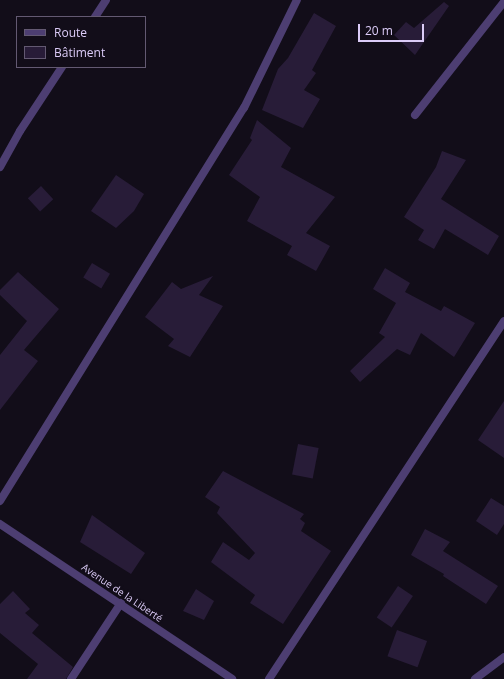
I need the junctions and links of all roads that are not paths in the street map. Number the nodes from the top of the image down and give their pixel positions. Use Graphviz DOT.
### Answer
graph roads {
  1 [pos="106,0"];
  2 [pos="297,0"];
  3 [pos="504,2"];
  4 [pos="96,16"];
  5 [pos="61,68"];
  6 [pos="415,115"];
  7 [pos="0,167"];
  8 [pos="504,321"];
  9 [pos="0,501"];
  10 [pos="0,524"];
  11 [pos="121,603"];
  12 [pos="504,657"];
  13 [pos="71,679"];
  14 [pos="232,679"];
  15 [pos="269,679"];
  16 [pos="475,679"];
  1 -- 4 [label="street"];
  2 -- 9 [label="street"];
  3 -- 6 [label="street"];
  5 -- 7 [label="street"];
  8 -- 15 [label="street"];
  10 -- 11 [label="street, Avenue de la Liberté"];
  11 -- 13 [label="street"];
  11 -- 14 [label="street, Avenue de la Liberté"];
  12 -- 16 [label="street"];
}
